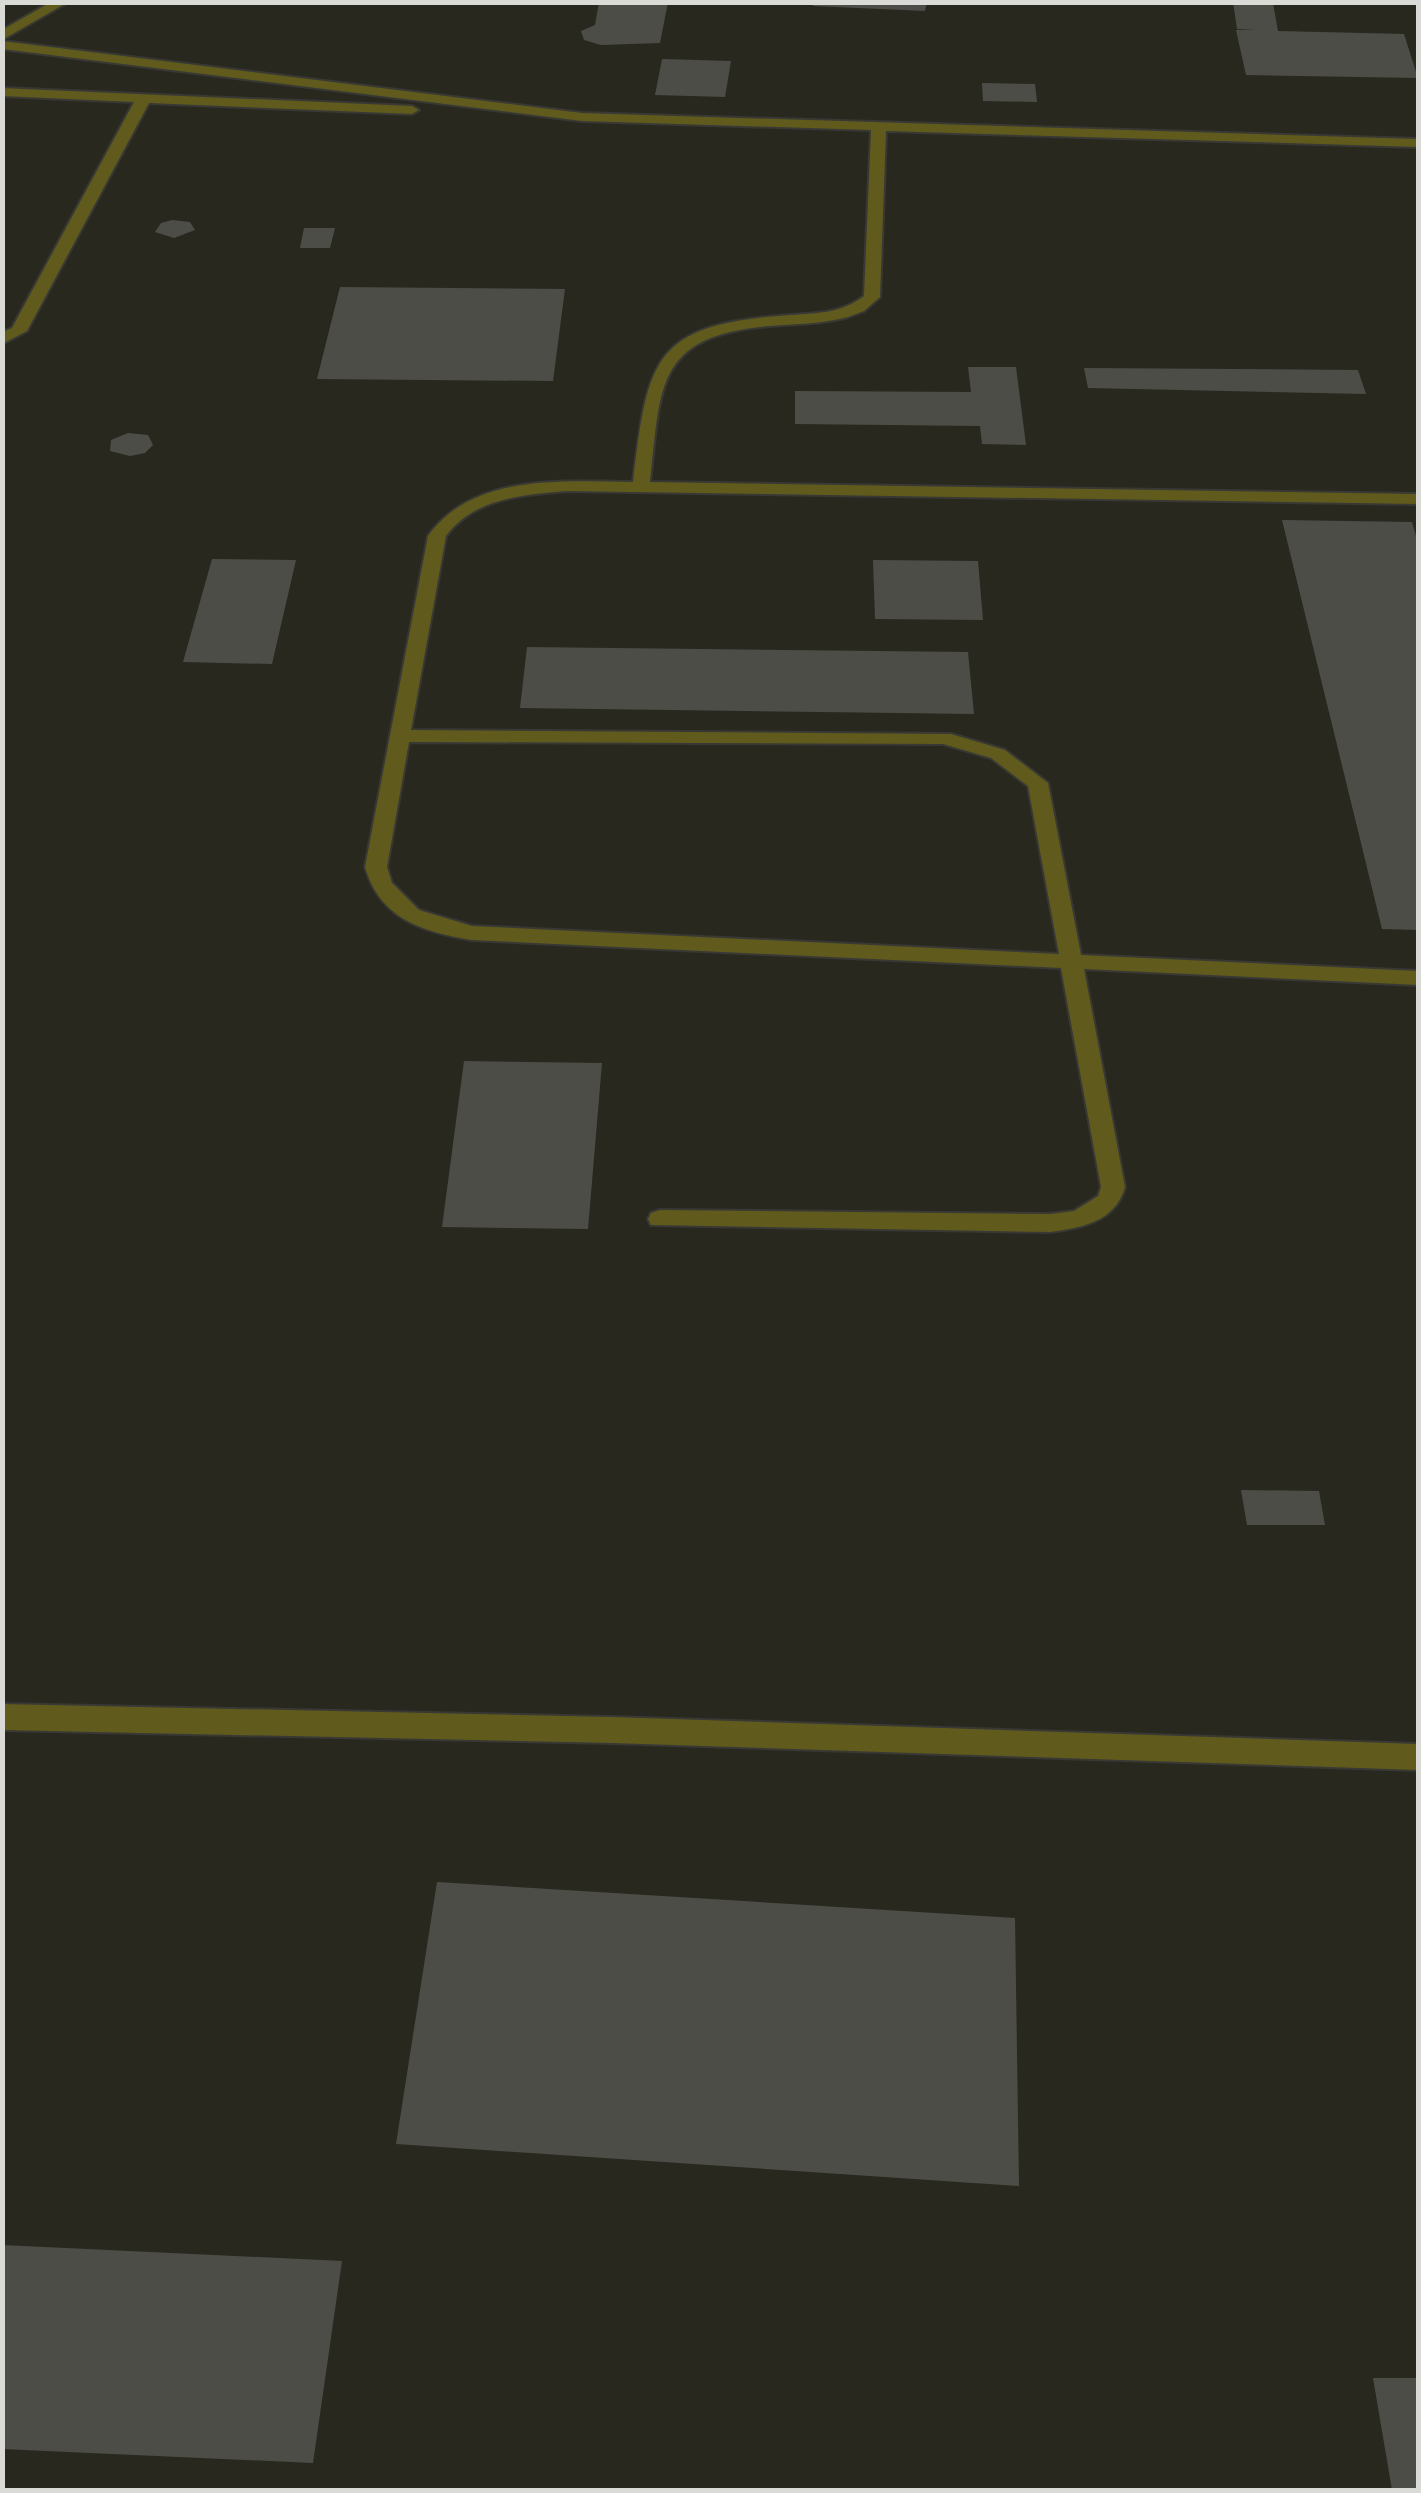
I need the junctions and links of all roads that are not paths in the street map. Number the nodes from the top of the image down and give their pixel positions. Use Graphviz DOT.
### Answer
graph roads {
  1 [pos="57,4"];
  2 [pos="2,36"];
  3 [pos="2,45"];
  4 [pos="2,92"];
  5 [pos="145,96"];
  6 [pos="582,117"];
  7 [pos="879,126"];
  8 [pos="1418,143"];
  9 [pos="2,339"];
  10 [pos="641,486"];
  11 [pos="1418,499"];
  12 [pos="400,736"];
  13 [pos="1074,962"];
  14 [pos="1418,978"];
  15 [pos="660,1219"];
  16 [pos="2,1717"];
  17 [pos="1418,1757"];
  1 -- 2 [label="street"];
  3 -- 6 [label="street"];
  4 -- 5 [label="street"];
  5 -- 6 [label="street"];
  5 -- 9 [label="street"];
  6 -- 7 [label="street"];
  7 -- 8 [label="street"];
  7 -- 10 [label="street"];
  10 -- 11 [label="street"];
  10 -- 12 [label="street"];
  12 -- 13 [label="street"];
  12 -- 13 [label="street"];
  13 -- 14 [label="street"];
  13 -- 15 [label="street"];
  16 -- 17 [label="street"];
}
